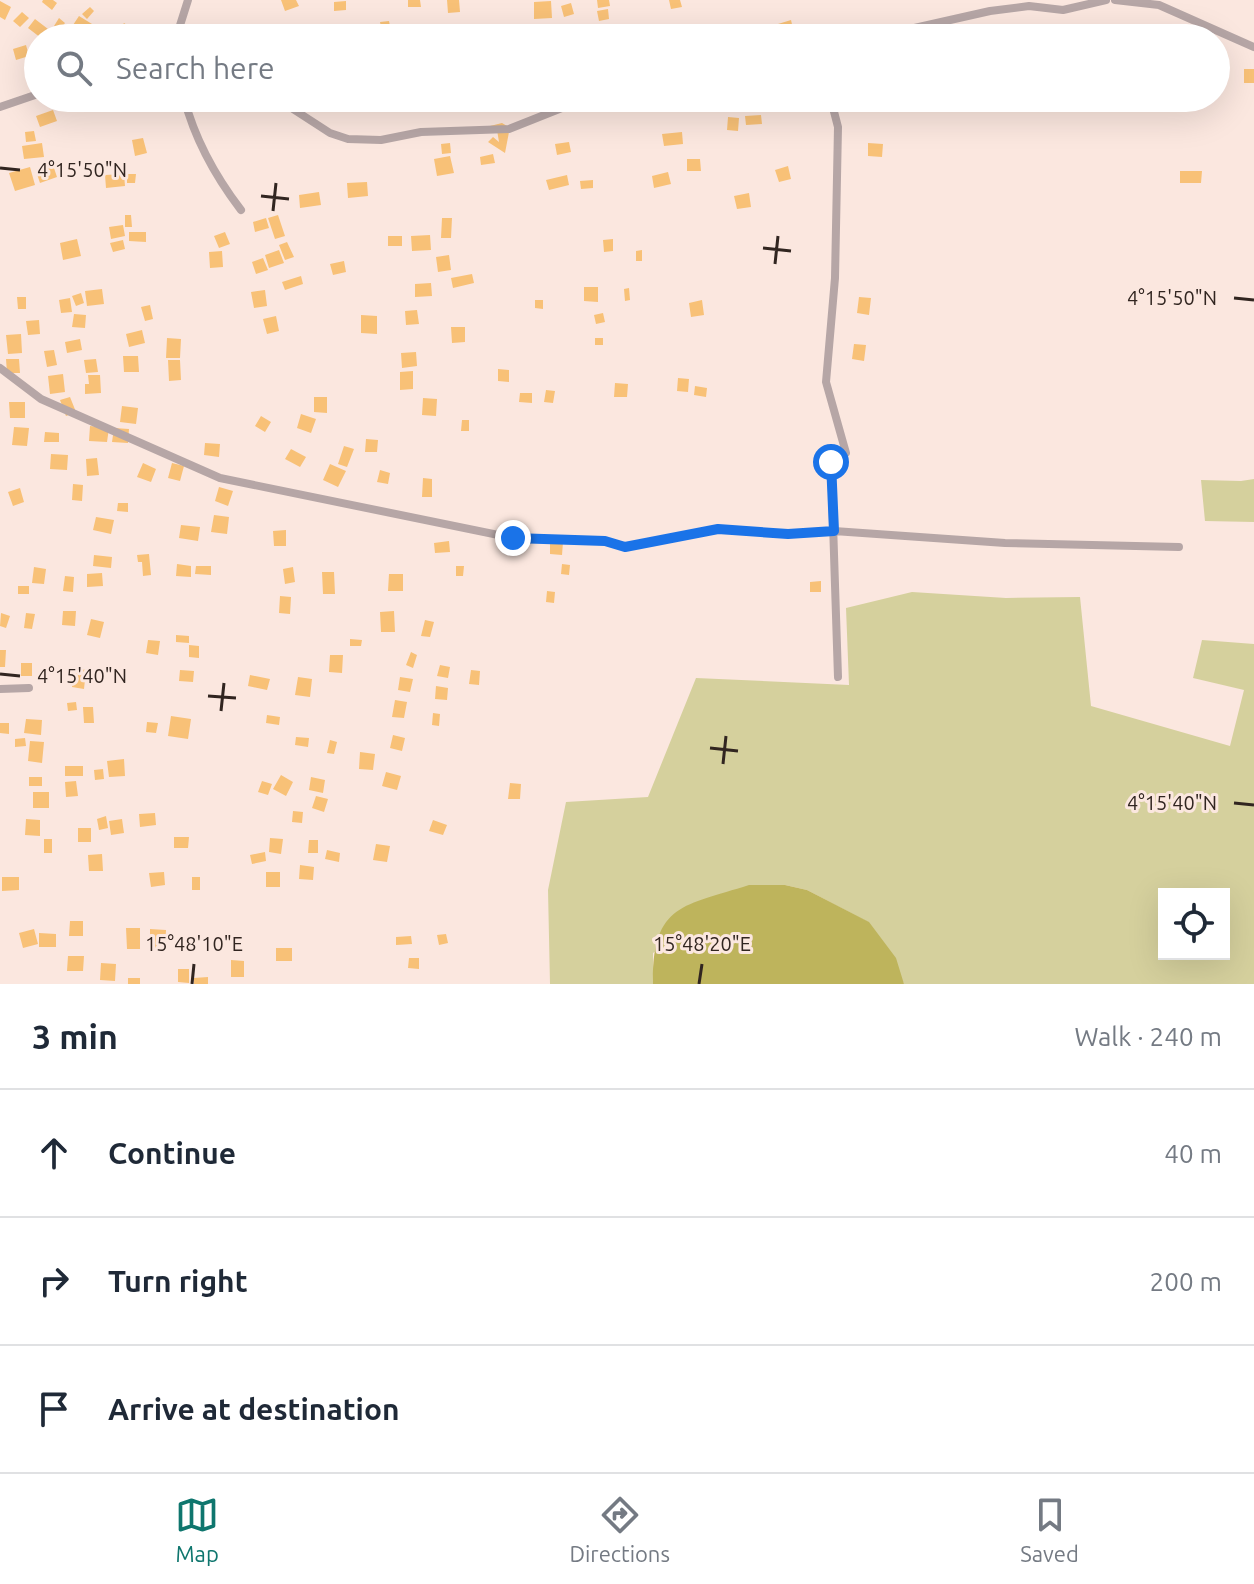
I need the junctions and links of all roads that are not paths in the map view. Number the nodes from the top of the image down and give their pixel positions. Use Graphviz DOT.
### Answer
graph roads {
  1 [pos="188,0"];
  2 [pos="1106,0"];
  3 [pos="1115,0"];
  4 [pos="180,24"];
  5 [pos="932,24"];
  6 [pos="1202,24"];
  7 [pos="1230,36"];
  8 [pos="1254,47"];
  9 [pos="24,99"];
  10 [pos="0,107"];
  11 [pos="188,112"];
  12 [pos="298,112"];
  13 [pos="552,112"];
  14 [pos="834,112"];
  15 [pos="241,210"];
  16 [pos="0,368"];
  17 [pos="834,531"];
  18 [pos="1179,547"];
  19 [pos="838,677"];
  20 [pos="29,688"];
  21 [pos="0,689"];
  1 -- 4 [label="street"];
  2 -- 5 [label="street"];
  3 -- 6 [label="street"];
  7 -- 8 [label="street"];
  9 -- 10 [label="street"];
  11 -- 15 [label="street"];
  12 -- 13 [label="street"];
  14 -- 17 [label="street"];
  16 -- 17 [label="street"];
  17 -- 18 [label="street"];
  17 -- 19 [label="street"];
  20 -- 21 [label="street"];
}
